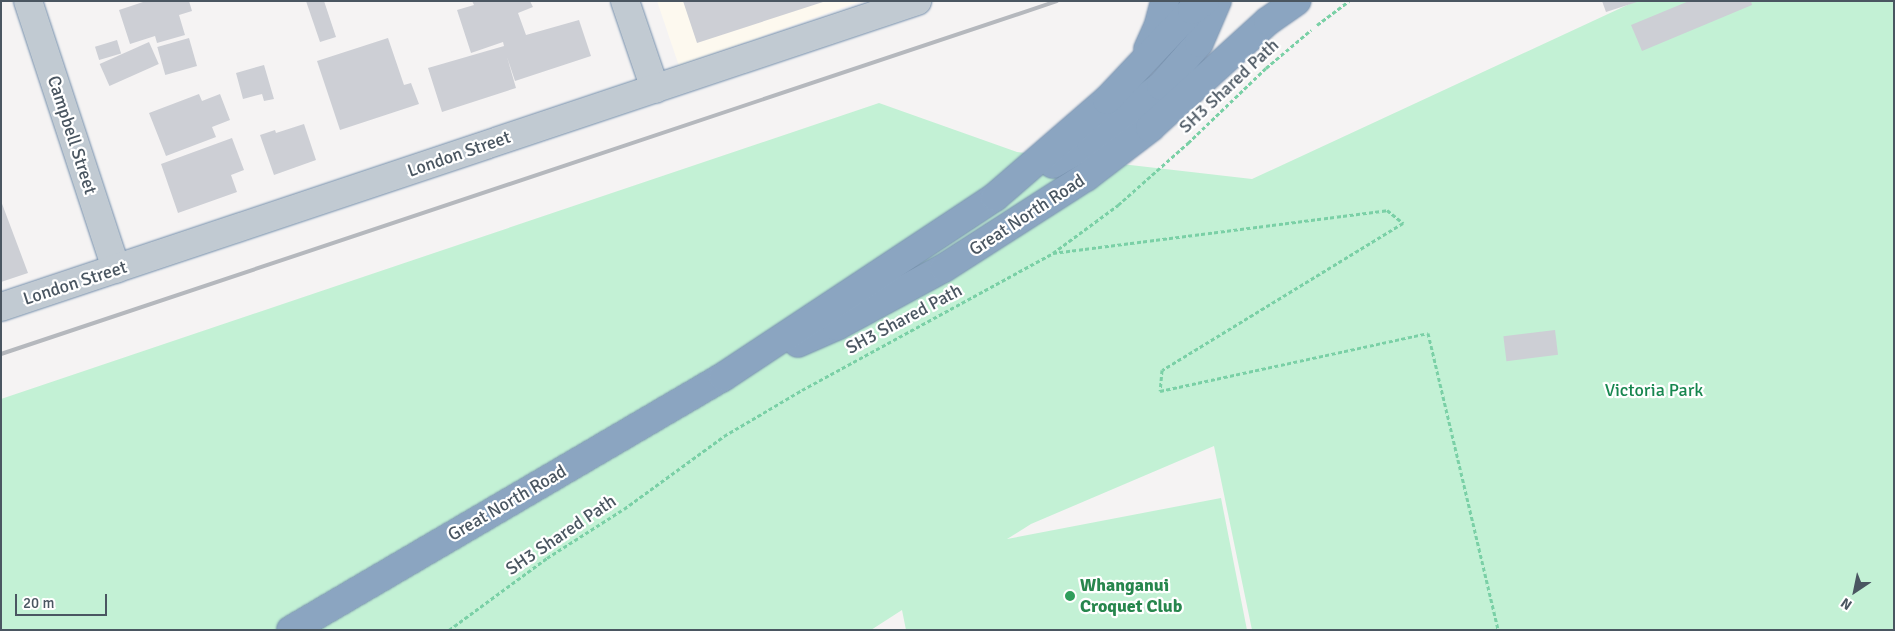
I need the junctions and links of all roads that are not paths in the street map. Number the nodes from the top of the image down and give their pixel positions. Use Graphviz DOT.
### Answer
graph roads {
  1 [pos="28,1"];
  2 [pos="625,1"];
  3 [pos="917,1"];
  4 [pos="1165,1"];
  5 [pos="1205,1"];
  6 [pos="1217,1"];
  7 [pos="1297,1"];
  8 [pos="1141,64"];
  9 [pos="654,89"];
  10 [pos="995,197"];
  11 [pos="116,269"];
  12 [pos="1,307"];
  13 [pos="723,377"];
  14 [pos="292,630"];
  1 -- 11 [label="street, Campbell Street"];
  2 -- 9 [label="street"];
  3 -- 9 [label="street, London Street"];
  4 -- 8 [label="highway"];
  5 -- 8 [label="highway, Great North Road"];
  6 -- 10 [label="highway"];
  7 -- 13 [label="highway, Great North Road"];
  8 -- 10 [label="highway, Great North Road"];
  9 -- 11 [label="street, London Street"];
  10 -- 13 [label="highway, Great North Road"];
  11 -- 12 [label="street, London Street"];
  13 -- 14 [label="highway, Great North Road"];
}
